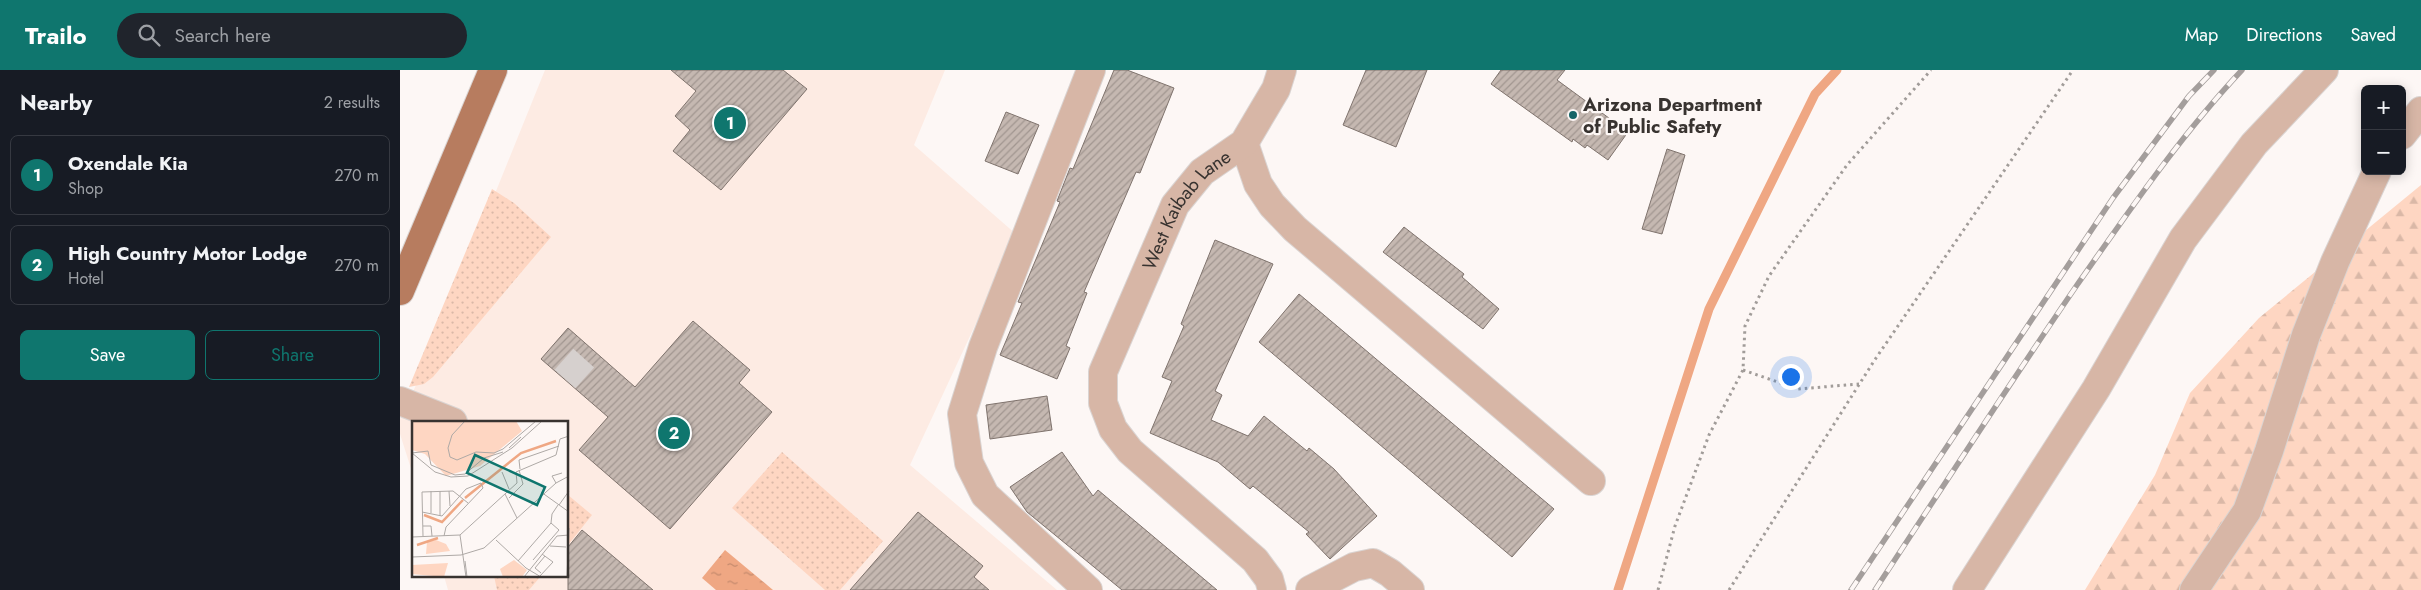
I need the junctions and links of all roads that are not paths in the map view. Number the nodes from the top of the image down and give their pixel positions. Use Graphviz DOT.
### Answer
graph roads {
  1 [pos="493,70"];
  2 [pos="1091,70"];
  3 [pos="1282,70"];
  4 [pos="2324,70"];
  5 [pos="2421,111"];
  6 [pos="2406,131"];
  7 [pos="1244,143"];
  8 [pos="2375,175"];
  9 [pos="400,291"];
  10 [pos="400,401"];
  11 [pos="450,421"];
  12 [pos="1591,481"];
  13 [pos="1088,590"];
  14 [pos="1272,590"];
  15 [pos="1310,590"];
  16 [pos="1410,590"];
  17 [pos="1967,590"];
  18 [pos="2194,590"];
  1 -- 9 [label="main road"];
  2 -- 13 [label="street"];
  3 -- 7 [label="street, West Kaibab Lane"];
  4 -- 17 [label="street"];
  5 -- 6 [label="street"];
  7 -- 12 [label="street"];
  7 -- 14 [label="street, West Kaibab Lane"];
  8 -- 18 [label="street"];
  10 -- 11 [label="street"];
  15 -- 16 [label="street"];
}
